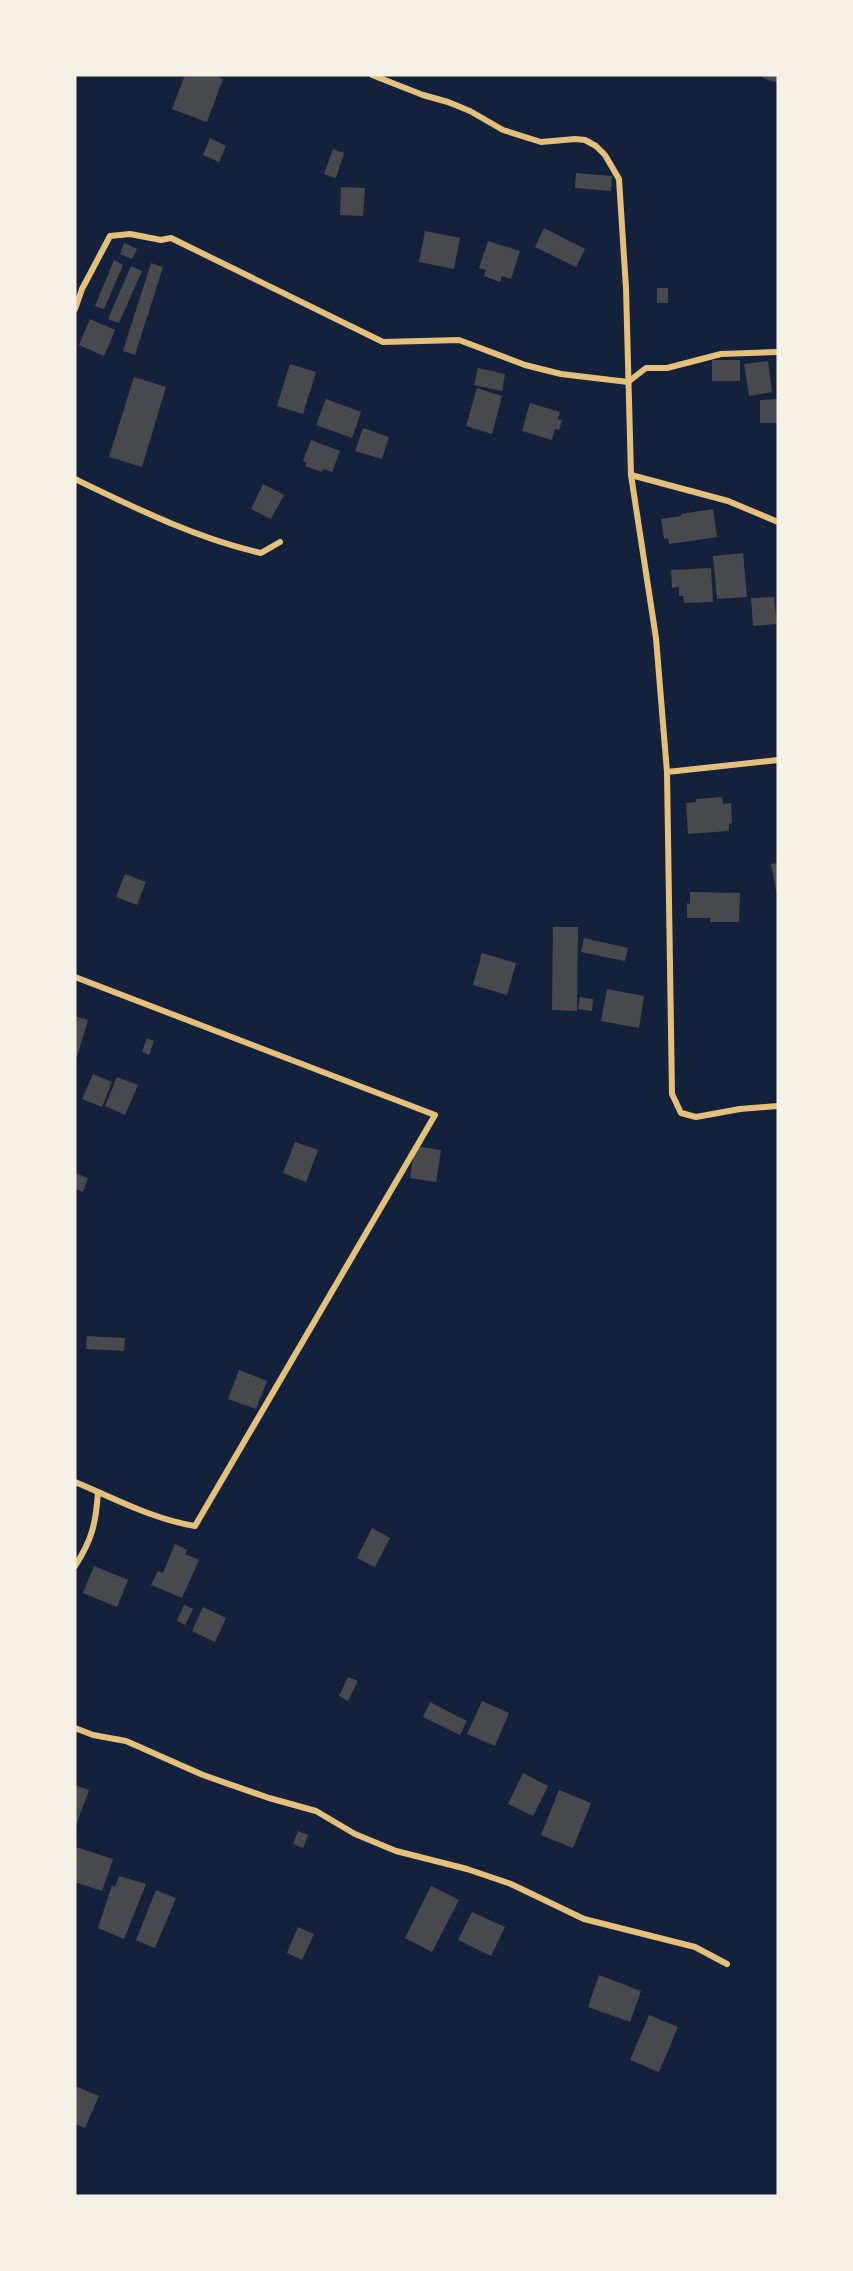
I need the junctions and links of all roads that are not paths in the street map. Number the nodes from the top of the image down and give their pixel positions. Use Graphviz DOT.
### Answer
graph roads {
  1 [pos="372,75"];
  2 [pos="75,309"];
  3 [pos="778,352"];
  4 [pos="628,382"];
  5 [pos="631,475"];
  6 [pos="75,480"];
  7 [pos="778,522"];
  8 [pos="280,542"];
  9 [pos="778,760"];
  10 [pos="667,772"];
  11 [pos="75,976"];
  12 [pos="778,1106"];
  13 [pos="75,1482"];
  14 [pos="98,1491"];
  15 [pos="75,1566"];
  16 [pos="75,1728"];
  17 [pos="727,1964"];
  1 -- 4 [label="street"];
  2 -- 4 [label="street"];
  3 -- 4 [label="street"];
  4 -- 5 [label="street"];
  5 -- 7 [label="street"];
  5 -- 10 [label="street"];
  6 -- 8 [label="street"];
  9 -- 10 [label="street"];
  10 -- 12 [label="street"];
  11 -- 14 [label="street"];
  13 -- 14 [label="street"];
  14 -- 15 [label="street"];
  16 -- 17 [label="street"];
}
